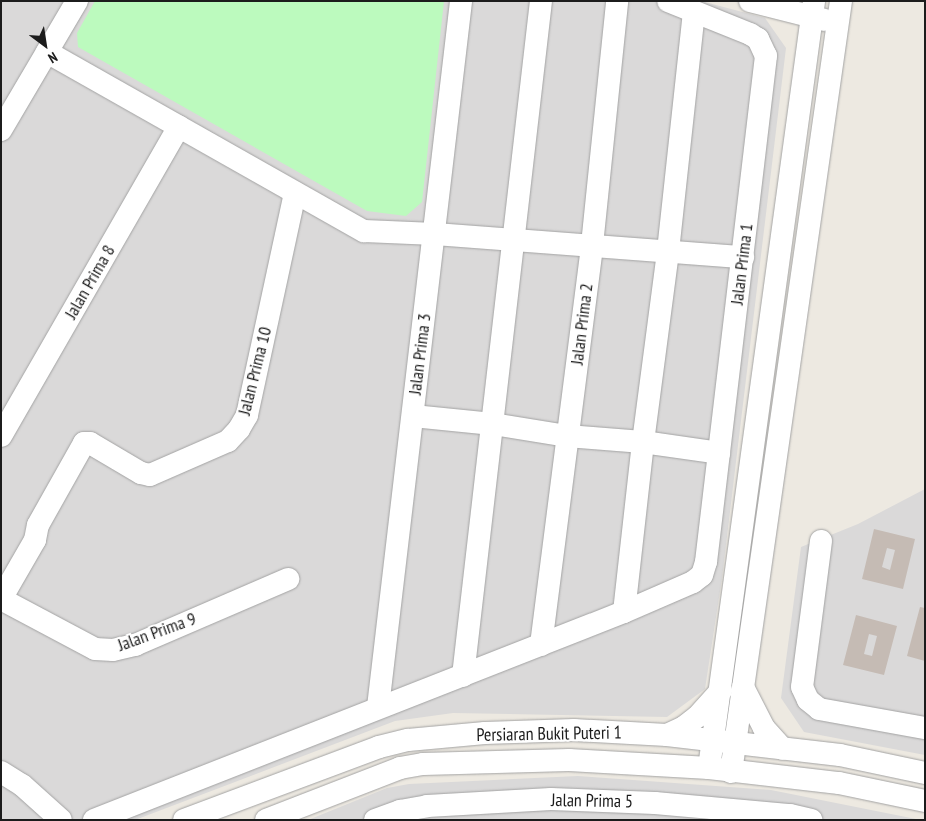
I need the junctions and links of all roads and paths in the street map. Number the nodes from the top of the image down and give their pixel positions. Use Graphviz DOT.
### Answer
graph roads {
  1 [pos="461,1"];
  2 [pos="541,1"];
  3 [pos="617,1"];
  4 [pos="668,1"];
  5 [pos="750,1"];
  6 [pos="68,4"];
  7 [pos="812,9"];
  8 [pos="840,12"];
  9 [pos="694,13"];
  10 [pos="47,52"];
  11 [pos="179,127"];
  12 [pos="1,130"];
  13 [pos="295,193"];
  14 [pos="435,234"];
  15 [pos="513,239"];
  16 [pos="592,245"];
  17 [pos="668,251"];
  18 [pos="743,257"];
  19 [pos="413,416"];
  20 [pos="493,424"];
  21 [pos="1,436"];
  22 [pos="568,436"];
  23 [pos="643,442"];
  24 [pos="719,453"];
  25 [pos="821,542"];
  26 [pos="288,579"];
  27 [pos="1,599"];
  28 [pos="624,612"];
  29 [pos="541,645"];
  30 [pos="463,676"];
  31 [pos="744,687"];
  32 [pos="721,690"];
  33 [pos="378,707"];
  34 [pos="925,728"];
  35 [pos="667,735"];
  36 [pos="713,740"];
  37 [pos="735,744"];
  38 [pos="784,749"];
  39 [pos="720,770"];
  40 [pos="1,772"];
  41 [pos="925,773"];
  42 [pos="925,801"];
  43 [pos="564,810"];
  44 [pos="488,811"];
  45 [pos="663,812"];
  46 [pos="401,815"];
  47 [pos="776,817"];
  48 [pos="61,820"];
  49 [pos="94,820"];
  50 [pos="184,820"];
  51 [pos="266,820"];
  52 [pos="375,820"];
  53 [pos="810,820"];
  1 -- 14 [label="street, Jalan Prima 3"];
  2 -- 15 [label="street"];
  3 -- 16 [label="street, Jalan Prima 2"];
  4 -- 9 [label="street, Jalan Prima 1"];
  5 -- 7 [label="street"];
  6 -- 10 [label="street"];
  7 -- 8 [label="street"];
  7 -- 32 [label="street"];
  8 -- 31 [label="street"];
  9 -- 17 [label="street"];
  9 -- 18 [label="street, Jalan Prima 1"];
  10 -- 11 [label="street"];
  10 -- 12 [label="street"];
  11 -- 13 [label="street"];
  11 -- 21 [label="street, Jalan Prima 8"];
  13 -- 14 [label="street"];
  13 -- 27 [label="street, Jalan Prima 10"];
  14 -- 15 [label="street"];
  14 -- 19 [label="street, Jalan Prima 3"];
  15 -- 16 [label="street"];
  15 -- 20 [label="street"];
  16 -- 17 [label="street"];
  16 -- 22 [label="street, Jalan Prima 2"];
  17 -- 18 [label="street"];
  17 -- 23 [label="street"];
  18 -- 24 [label="street, Jalan Prima 1"];
  19 -- 20 [label="street"];
  19 -- 33 [label="street, Jalan Prima 3"];
  20 -- 22 [label="street"];
  20 -- 30 [label="street"];
  22 -- 23 [label="street"];
  22 -- 29 [label="street, Jalan Prima 2"];
  23 -- 24 [label="street"];
  23 -- 28 [label="street"];
  24 -- 28 [label="street, Jalan Prima 1"];
  25 -- 34 [label="street"];
  26 -- 27 [label="street, Jalan Prima 9"];
  28 -- 29 [label="street"];
  29 -- 30 [label="street"];
  30 -- 33 [label="street"];
  31 -- 37 [label="street"];
  31 -- 38 [label="street"];
  32 -- 35 [label="street"];
  32 -- 36 [label="street"];
  33 -- 49 [label="street"];
  35 -- 36 [label="street, Persiaran Bukit Puteri 1"];
  35 -- 50 [label="street, Persiaran Bukit Puteri 1"];
  36 -- 37 [label="street, Persiaran Bukit Puteri 1"];
  36 -- 39 [label="street"];
  37 -- 38 [label="street, Persiaran Bukit Puteri 1"];
  37 -- 39 [label="street"];
  38 -- 41 [label="street, Persiaran Bukit Puteri 1"];
  39 -- 42 [label="street, Persiaran Bukit Puteri 1"];
  39 -- 51 [label="street, Persiaran Bukit Puteri 1"];
  40 -- 48 [label="street"];
  43 -- 44 [label="street, Jalan Prima 5"];
  43 -- 45 [label="street, Jalan Prima 5"];
  44 -- 46 [label="street, Jalan Prima 5"];
  45 -- 47 [label="street, Jalan Prima 5"];
  46 -- 52 [label="street, Jalan Prima 5"];
  47 -- 53 [label="street, Jalan Prima 5"];
}
